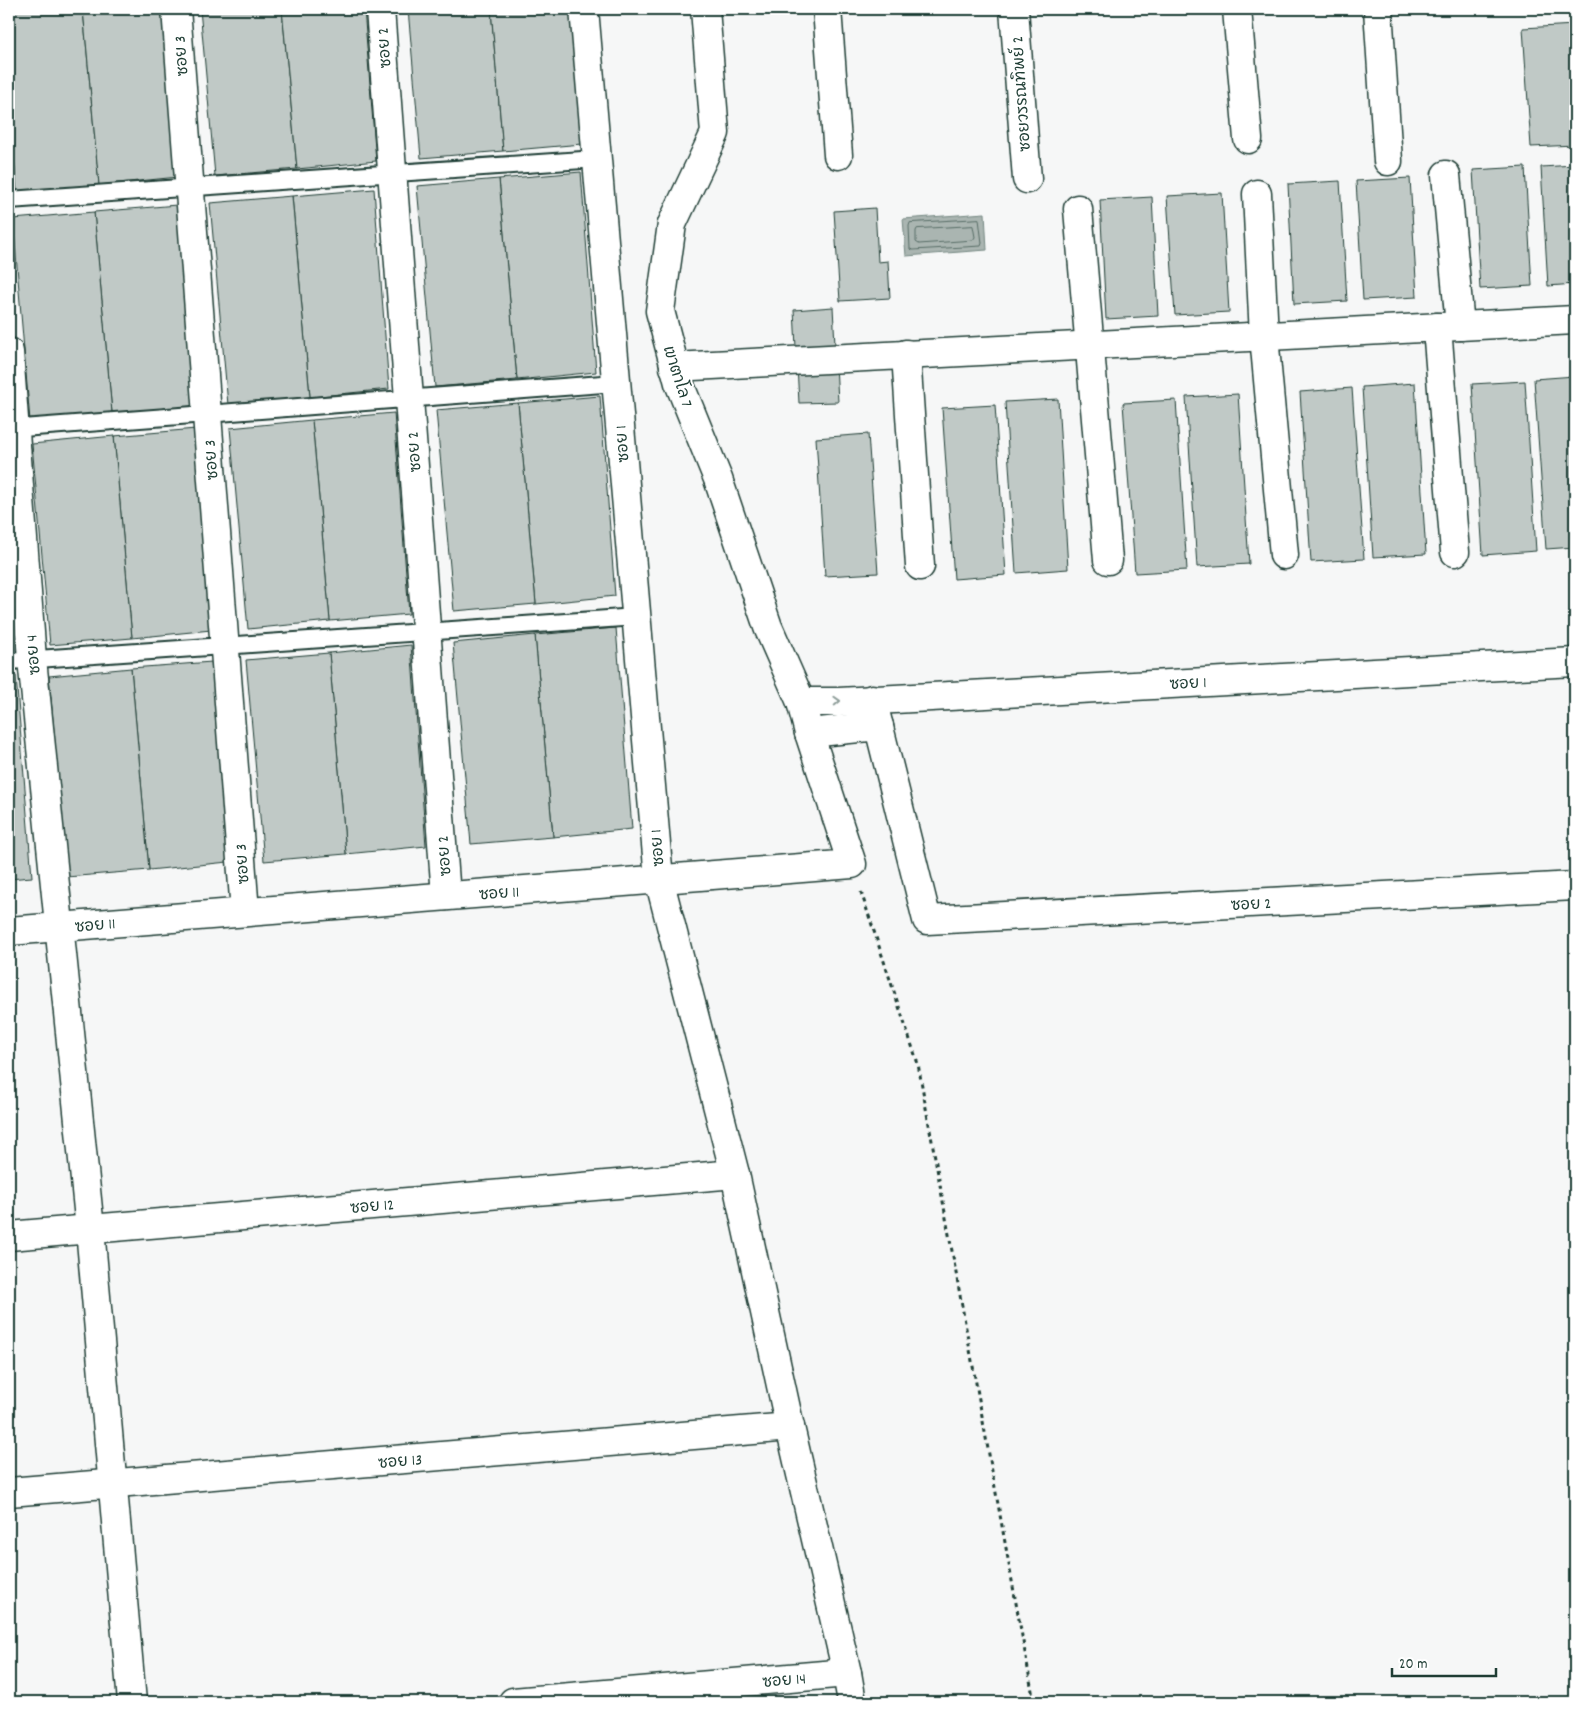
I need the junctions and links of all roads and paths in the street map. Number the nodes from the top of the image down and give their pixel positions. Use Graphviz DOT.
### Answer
graph roads {
  1 [pos="176,9"];
  2 [pos="380,9"];
  3 [pos="584,9"];
  4 [pos="705,9"];
  5 [pos="827,9"];
  6 [pos="1014,9"];
  7 [pos="1237,9"];
  8 [pos="1378,9"];
  9 [pos="1248,139"];
  10 [pos="838,155"];
  11 [pos="597,159"];
  12 [pos="1388,161"];
  13 [pos="393,173"];
  14 [pos="1446,175"];
  15 [pos="1027,180"];
  16 [pos="190,187"];
  17 [pos="1257,194"];
  18 [pos="9,200"];
  19 [pos="1078,209"];
  20 [pos="1575,320"];
  21 [pos="1448,327"];
  22 [pos="1264,336"];
  23 [pos="1089,345"];
  24 [pos="9,352"];
  25 [pos="906,354"];
  26 [pos="674,367"];
  27 [pos="616,383"];
  28 [pos="409,399"];
  29 [pos="207,414"];
  30 [pos="12,429"];
  31 [pos="1455,552"];
  32 [pos="1284,555"];
  33 [pos="1108,560"];
  34 [pos="920,566"];
  35 [pos="636,617"];
  36 [pos="427,631"];
  37 [pos="224,645"];
  38 [pos="20,660"];
  39 [pos="1575,662"];
  40 [pos="872,698"];
  41 [pos="801,702"];
  42 [pos="879,726"];
  43 [pos="809,733"];
  44 [pos="852,864"];
  45 [pos="659,879"];
  46 [pos="1575,886"];
  47 [pos="446,896"];
  48 [pos="245,912"];
  49 [pos="59,927"];
  50 [pos="9,931"];
  51 [pos="735,1174"];
  52 [pos="90,1229"];
  53 [pos="9,1236"];
  54 [pos="790,1427"];
  55 [pos="113,1484"];
  56 [pos="9,1492"];
  57 [pos="847,1673"];
  58 [pos="132,1702"];
  59 [pos="513,1702"];
  60 [pos="852,1702"];
  61 [pos="1034,1702"];
  1 -- 16 [label="street, ซอย 3"];
  2 -- 13 [label="street, ซอย 2"];
  3 -- 11 [label="street, ซอย 1"];
  4 -- 26 [label="street, เขาตาโล 7"];
  5 -- 10 [label="street"];
  6 -- 15 [label="street, ซอยวรรณทิพย์ 2"];
  7 -- 9 [label="street"];
  8 -- 12 [label="street"];
  11 -- 13 [label="lane"];
  11 -- 27 [label="street, ซอย 1"];
  13 -- 16 [label="lane"];
  13 -- 28 [label="street, ซอย 2"];
  14 -- 21 [label="street"];
  16 -- 18 [label="lane"];
  16 -- 29 [label="street, ซอย 3"];
  17 -- 22 [label="street"];
  19 -- 23 [label="street"];
  20 -- 21 [label="street"];
  21 -- 22 [label="street"];
  21 -- 31 [label="street"];
  22 -- 23 [label="street"];
  22 -- 32 [label="street"];
  23 -- 25 [label="street"];
  23 -- 33 [label="street"];
  24 -- 30 [label="street, ซอย 4"];
  25 -- 26 [label="street"];
  25 -- 34 [label="street"];
  26 -- 41 [label="street, เขาตาโล 7"];
  27 -- 28 [label="lane"];
  27 -- 35 [label="street, ซอย 1"];
  28 -- 29 [label="lane"];
  28 -- 36 [label="street, ซอย 2"];
  29 -- 30 [label="lane"];
  29 -- 37 [label="street, ซอย 3"];
  30 -- 38 [label="street, ซอย 4"];
  35 -- 36 [label="lane"];
  35 -- 45 [label="street, ซอย 1"];
  36 -- 37 [label="lane"];
  36 -- 47 [label="street, ซอย 2"];
  37 -- 38 [label="lane"];
  37 -- 48 [label="street, ซอย 3"];
  38 -- 49 [label="street, ซอย 4"];
  39 -- 40 [label="street, ซอย 1"];
  41 -- 40 [label="street, ซอย 1, one-way"];
  40 -- 42 [label="street"];
  41 -- 43 [label="street, เขาตาโล 7"];
  42 -- 43 [label="street"];
  42 -- 46 [label="street, ซอย 2"];
  43 -- 44 [label="street"];
  44 -- 45 [label="street, ซอย 11"];
  44 -- 61 [label="path"];
  45 -- 47 [label="street, ซอย 11"];
  45 -- 51 [label="street, ซอย 1"];
  47 -- 48 [label="street, ซอย 11"];
  48 -- 49 [label="street, ซอย 11"];
  49 -- 50 [label="street, ซอย 11"];
  49 -- 52 [label="street, ซอย 4"];
  51 -- 52 [label="street, ซอย 12"];
  51 -- 54 [label="street, ซอย 1"];
  52 -- 53 [label="street, ซอย 12"];
  52 -- 55 [label="street, ซอย 4"];
  54 -- 55 [label="street, ซอย 13"];
  54 -- 57 [label="street, ซอย 1"];
  55 -- 56 [label="street, ซอย 13"];
  55 -- 58 [label="street, ซอย 4"];
  57 -- 59 [label="street, ซอย 14"];
  57 -- 60 [label="street, ซอย 1"];
}
